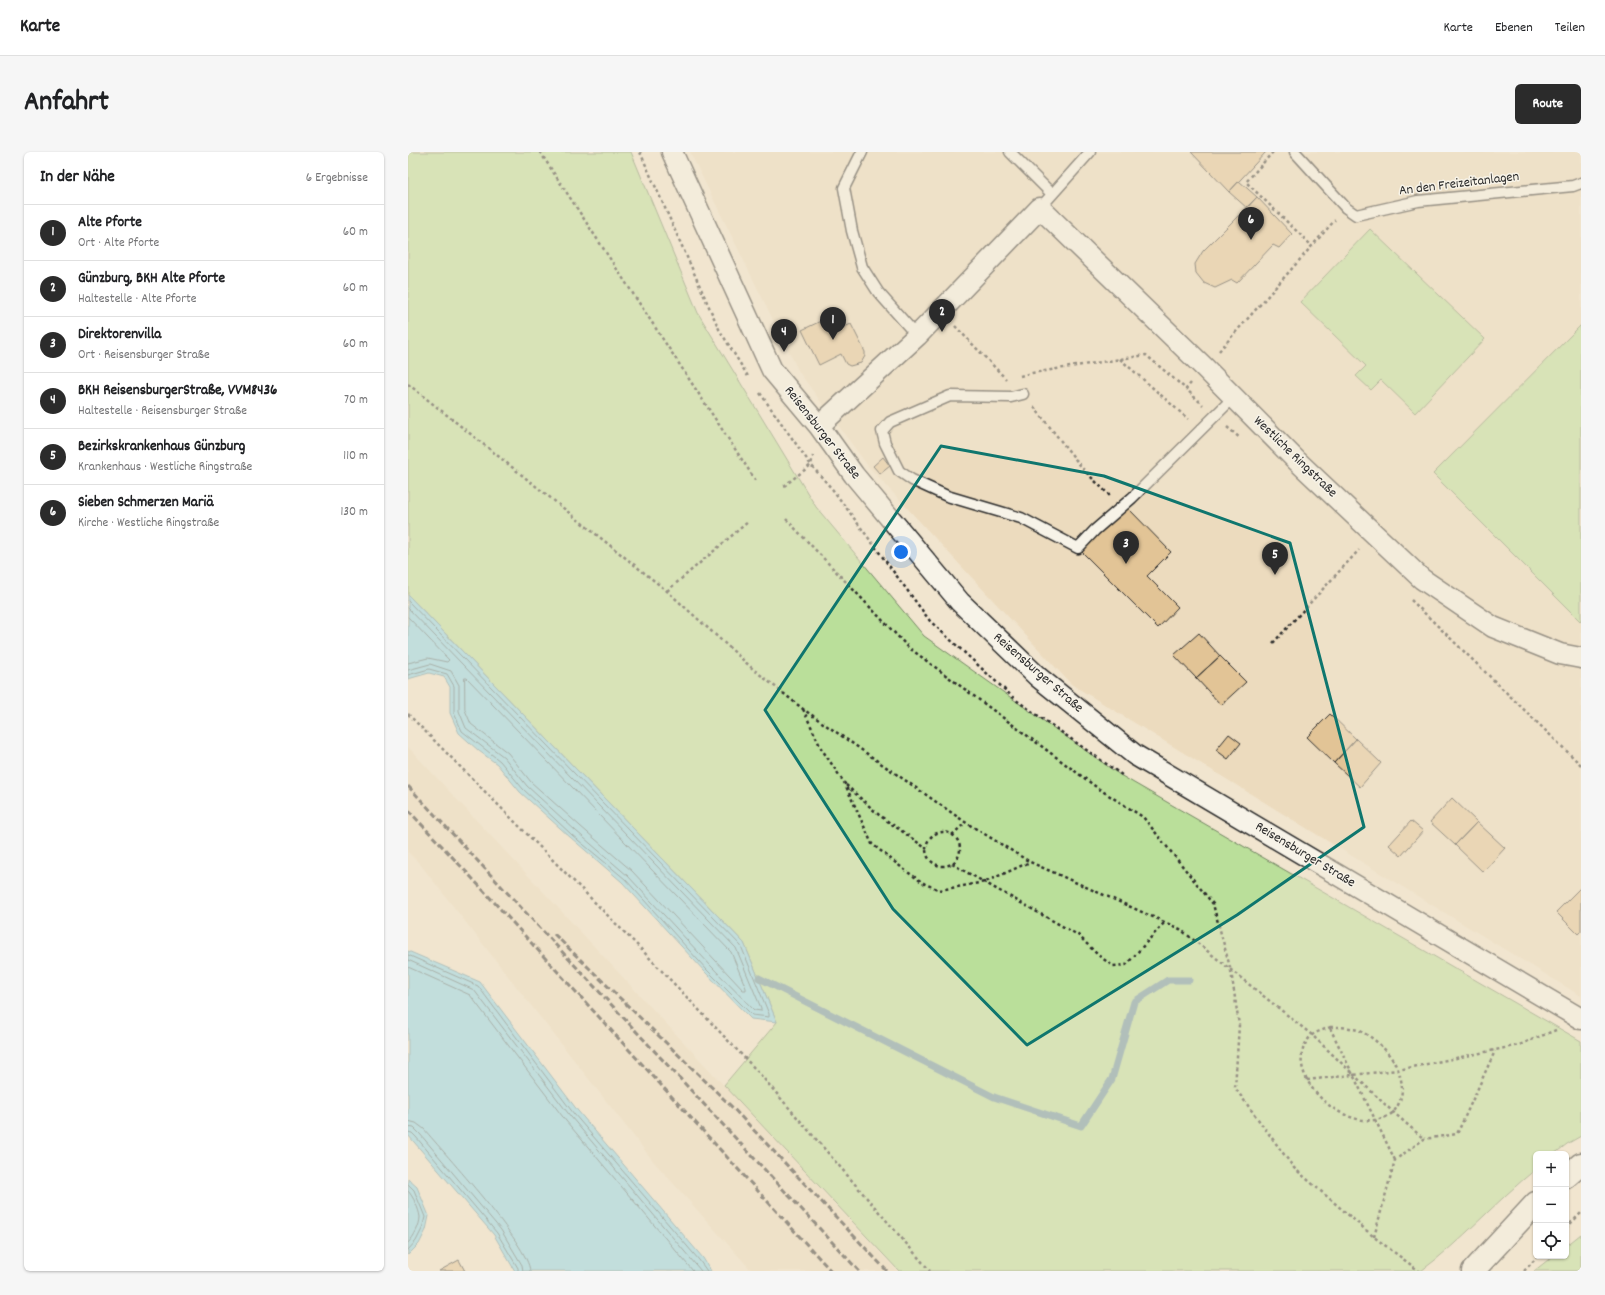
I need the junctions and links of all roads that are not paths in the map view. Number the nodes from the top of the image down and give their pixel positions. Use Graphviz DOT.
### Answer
graph roads {
  1 [pos="672,152"];
  2 [pos="862,152"];
  3 [pos="1010,152"];
  4 [pos="1090,152"];
  5 [pos="1294,152"];
  6 [pos="1581,183"];
  7 [pos="1046,201"];
  8 [pos="917,336"];
  9 [pos="1023,394"];
  10 [pos="1234,397"];
  11 [pos="819,426"];
  12 [pos="1581,658"];
  13 [pos="1581,1019"];
  14 [pos="1581,1164"];
  15 [pos="1569,1174"];
  16 [pos="1533,1206"];
  17 [pos="1504,1238"];
  18 [pos="1455,1271"];
  19 [pos="1472,1271"];
  1 -- 11 [label="street, Reisensburger Straße"];
  2 -- 8 [label="lane"];
  3 -- 7 [label="lane"];
  4 -- 7 [label="lane"];
  5 -- 6 [label="lane, An den Freizeitanlagen"];
  7 -- 8 [label="street"];
  7 -- 10 [label="street, Westliche Ringstraße"];
  8 -- 11 [label="street"];
  9 -- 10 [label="lane"];
  10 -- 12 [label="street, Westliche Ringstraße"];
  11 -- 13 [label="street, Reisensburger Straße"];
  14 -- 15 [label="main road"];
  16 -- 17 [label="main road"];
  17 -- 18 [label="main road"];
  17 -- 19 [label="main road"];
}
